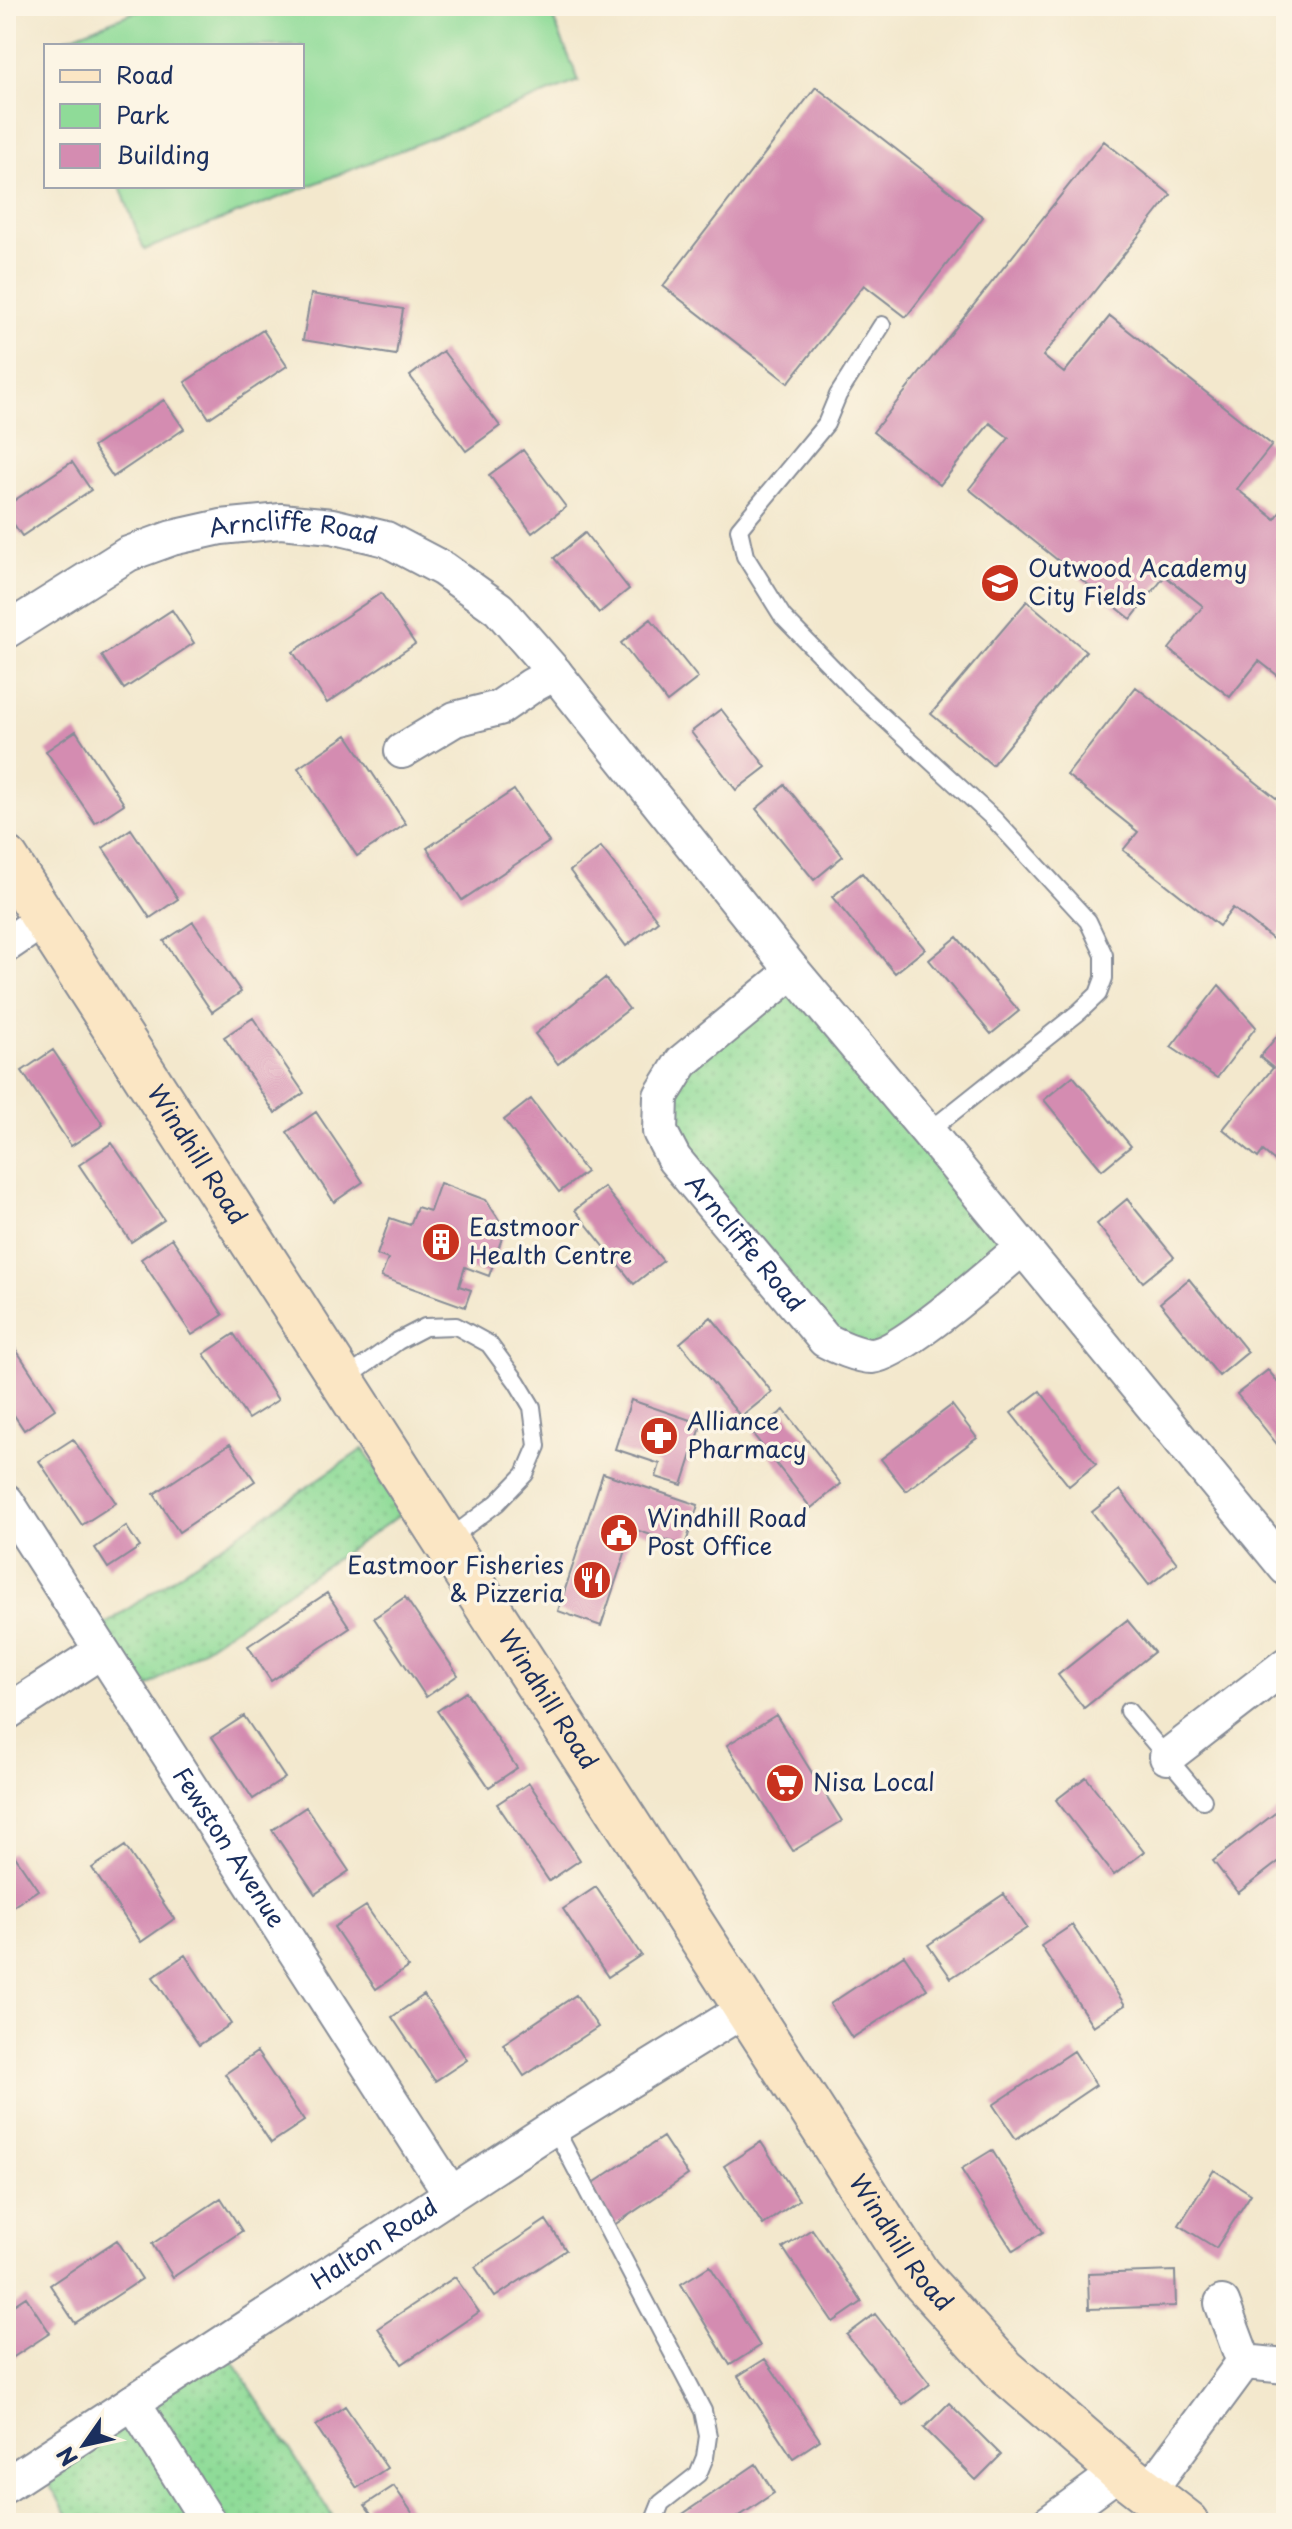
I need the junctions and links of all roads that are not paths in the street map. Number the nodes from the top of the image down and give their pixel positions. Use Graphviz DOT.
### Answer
graph roads {
  1 [pos="882,325"];
  2 [pos="6,631"];
  3 [pos="555,673"];
  4 [pos="402,751"];
  5 [pos="6,859"];
  6 [pos="44,919"];
  7 [pos="6,945"];
  8 [pos="793,971"];
  9 [pos="928,1132"];
  10 [pos="1022,1248"];
  11 [pos="342,1382"];
  12 [pos="6,1501"];
  13 [pos="445,1541"];
  14 [pos="1286,1568"];
  15 [pos="101,1651"];
  16 [pos="1286,1665"];
  17 [pos="1128,1711"];
  18 [pos="6,1713"];
  19 [pos="1167,1757"];
  20 [pos="1203,1800"];
  21 [pos="745,2009"];
  22 [pos="554,2127"];
  23 [pos="451,2194"];
  24 [pos="1222,2303"];
  25 [pos="1244,2362"];
  26 [pos="1286,2366"];
  27 [pos="133,2402"];
  28 [pos="1134,2482"];
  29 [pos="6,2485"];
  30 [pos="209,2523"];
  31 [pos="653,2523"];
  32 [pos="1049,2523"];
  33 [pos="1187,2523"];
  1 -- 9 [label="lane"];
  2 -- 3 [label="street, Arncliffe Road"];
  3 -- 4 [label="street"];
  3 -- 8 [label="street, Arncliffe Road"];
  5 -- 6 [label="street, Windhill Road"];
  6 -- 7 [label="street"];
  6 -- 11 [label="street, Windhill Road"];
  8 -- 9 [label="street, Arncliffe Road"];
  8 -- 10 [label="street, Arncliffe Road"];
  9 -- 10 [label="street, Arncliffe Road"];
  10 -- 14 [label="street, Arncliffe Road"];
  11 -- 13 [label="street, Windhill Road"];
  11 -- 13 [label="lane"];
  12 -- 15 [label="street, Fewston Avenue"];
  13 -- 21 [label="street, Windhill Road"];
  15 -- 18 [label="street"];
  15 -- 23 [label="street, Fewston Avenue"];
  16 -- 19 [label="street"];
  17 -- 19 [label="lane"];
  19 -- 20 [label="lane"];
  21 -- 22 [label="street, Halton Road"];
  21 -- 28 [label="street, Windhill Road"];
  22 -- 23 [label="street, Halton Road"];
  22 -- 31 [label="lane"];
  23 -- 27 [label="street, Halton Road"];
  24 -- 25 [label="street"];
  25 -- 26 [label="street"];
  25 -- 28 [label="street"];
  27 -- 29 [label="street, Halton Road"];
  27 -- 30 [label="street"];
  28 -- 32 [label="street"];
  28 -- 33 [label="street, Windhill Road"];
}
